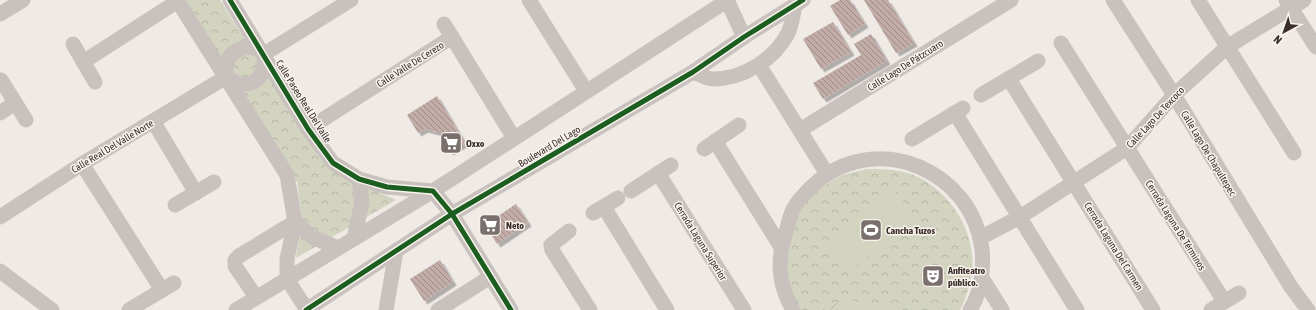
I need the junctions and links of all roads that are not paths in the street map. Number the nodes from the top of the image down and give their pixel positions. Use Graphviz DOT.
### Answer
graph roads {
  1 [pos="23,0"];
  2 [pos="230,0"];
  3 [pos="351,0"];
  4 [pos="529,0"];
  5 [pos="727,0"];
  6 [pos="1011,0"];
  7 [pos="1113,0"];
  8 [pos="1198,0"];
  9 [pos="177,1"];
  10 [pos="799,2"];
  11 [pos="1294,2"];
  12 [pos="0,14"];
  13 [pos="444,24"];
  14 [pos="744,37"];
  15 [pos="452,38"];
  16 [pos="1061,43"];
  17 [pos="73,44"];
  18 [pos="1227,47"];
  19 [pos="1316,47"];
  20 [pos="264,54"];
  21 [pos="1038,61"];
  22 [pos="84,62"];
  23 [pos="759,65"];
  24 [pos="693,72"];
  25 [pos="226,77"];
  26 [pos="1009,79"];
  27 [pos="1,80"];
  28 [pos="94,82"];
  29 [pos="586,91"];
  30 [pos="1174,95"];
  31 [pos="981,96"];
  32 [pos="15,103"];
  33 [pos="0,113"];
  34 [pos="26,120"];
  35 [pos="153,121"];
  36 [pos="739,125"];
  37 [pos="308,129"];
  38 [pos="800,130"];
  39 [pos="514,138"];
  40 [pos="912,139"];
  41 [pos="1127,148"];
  42 [pos="1294,153"];
  43 [pos="82,164"];
  44 [pos="827,174"];
  45 [pos="359,179"];
  46 [pos="214,182"];
  47 [pos="1074,183"];
  48 [pos="433,191"];
  49 [pos="196,193"];
  50 [pos="175,205"];
  51 [pos="452,214"];
  52 [pos="0,217"];
  53 [pos="1020,217"];
  54 [pos="295,222"];
  55 [pos="569,231"];
  56 [pos="354,238"];
  57 [pos="980,238"];
  58 [pos="781,247"];
  59 [pos="338,248"];
  60 [pos="396,251"];
  61 [pos="0,271"];
  62 [pos="490,276"];
  63 [pos="982,278"];
  64 [pos="287,279"];
  65 [pos="1239,293"];
  66 [pos="256,297"];
  67 [pos="1224,301"];
  68 [pos="52,310"];
  69 [pos="129,310"];
  70 [pos="236,310"];
  71 [pos="307,310"];
  72 [pos="386,310"];
  73 [pos="438,310"];
  74 [pos="511,310"];
  75 [pos="590,310"];
  76 [pos="667,310"];
  77 [pos="744,310"];
  78 [pos="793,310"];
  79 [pos="970,310"];
  80 [pos="1002,310"];
  81 [pos="1077,310"];
  82 [pos="1154,310"];
  83 [pos="1211,310"];
  84 [pos="1308,310"];
  1 -- 12 [label="street"];
  2 -- 20 [label="street, Calle Paseo Real Del Valle"];
  3 -- 20 [label="street"];
  4 -- 29 [label="street"];
  5 -- 14 [label="street"];
  5 -- 29 [label="street"];
  6 -- 38 [label="street, Calle Lago De Pátzcuaro"];
  7 -- 30 [label="street, Calle Lago De Chapultepec"];
  8 -- 18 [label="street"];
  9 -- 22 [label="street"];
  9 -- 25 [label="street"];
  10 -- 14 [label="street, Boulevard Del Lago"];
  10 -- 23 [label="street"];
  11 -- 18 [label="street, Calle Lago De Texcoco"];
  11 -- 19 [label="street"];
  13 -- 15 [label="street"];
  14 -- 24 [label="street, Boulevard Del Lago"];
  15 -- 37 [label="street, Calle Valle De Cerezo"];
  15 -- 39 [label="street, Calle Valle De Cerezo"];
  16 -- 41 [label="street, Cerrada Laguna De Términos"];
  17 -- 22 [label="street"];
  18 -- 30 [label="street, Calle Lago De Texcoco"];
  18 -- 42 [label="street"];
  20 -- 25 [label="street"];
  20 -- 25 [label="street"];
  20 -- 37 [label="street, Calle Paseo Real Del Valle"];
  21 -- 26 [label="street"];
  22 -- 28 [label="street"];
  23 -- 24 [label="street"];
  23 -- 38 [label="street"];
  24 -- 51 [label="street, Boulevard Del Lago"];
  25 -- 35 [label="street, Calle Real Del Valle Norte"];
  25 -- 54 [label="street"];
  26 -- 31 [label="street"];
  26 -- 47 [label="street, Cerrada Laguna Del Carmen"];
  27 -- 32 [label="street"];
  29 -- 39 [label="street"];
  30 -- 41 [label="street, Calle Lago De Texcoco"];
  30 -- 84 [label="street, Calle Lago De Chapultepec"];
  32 -- 33 [label="street"];
  32 -- 34 [label="street"];
  35 -- 43 [label="street, Calle Real Del Valle Norte"];
  35 -- 49 [label="street"];
  36 -- 58 [label="street"];
  37 -- 45 [label="street, Calle Paseo Real Del Valle"];
  38 -- 44 [label="street"];
  39 -- 48 [label="street"];
  40 -- 53 [label="street"];
  41 -- 47 [label="street, Calle Lago De Texcoco"];
  41 -- 67 [label="street, Cerrada Laguna De Términos"];
  43 -- 52 [label="street, Calle Real Del Valle Norte"];
  43 -- 69 [label="street"];
  44 -- 57 [label="street"];
  44 -- 58 [label="street"];
  45 -- 48 [label="street, Calle Paseo Real Del Valle"];
  45 -- 56 [label="street"];
  46 -- 49 [label="street"];
  47 -- 53 [label="street, Calle Lago De Texcoco"];
  47 -- 82 [label="street, Cerrada Laguna Del Carmen"];
  48 -- 51 [label="street"];
  48 -- 56 [label="street"];
  49 -- 50 [label="street"];
  51 -- 60 [label="street, Boulevard Del Lago"];
  51 -- 62 [label="street"];
  53 -- 57 [label="street, Calle Lago De Texcoco"];
  53 -- 81 [label="street"];
  54 -- 59 [label="street"];
  54 -- 64 [label="street"];
  54 -- 66 [label="street"];
  55 -- 75 [label="street"];
  56 -- 59 [label="street"];
  57 -- 63 [label="street"];
  58 -- 78 [label="street"];
  59 -- 64 [label="street"];
  60 -- 71 [label="street, Boulevard Del Lago"];
  60 -- 72 [label="street"];
  61 -- 68 [label="street"];
  62 -- 73 [label="street"];
  62 -- 74 [label="street"];
  63 -- 79 [label="street"];
  63 -- 80 [label="street"];
  64 -- 66 [label="street"];
  64 -- 71 [label="street"];
  65 -- 67 [label="street"];
  66 -- 70 [label="street"];
  67 -- 83 [label="street"];
  76 -- 77 [label="street, Cerrada Laguna Superior"];
}
